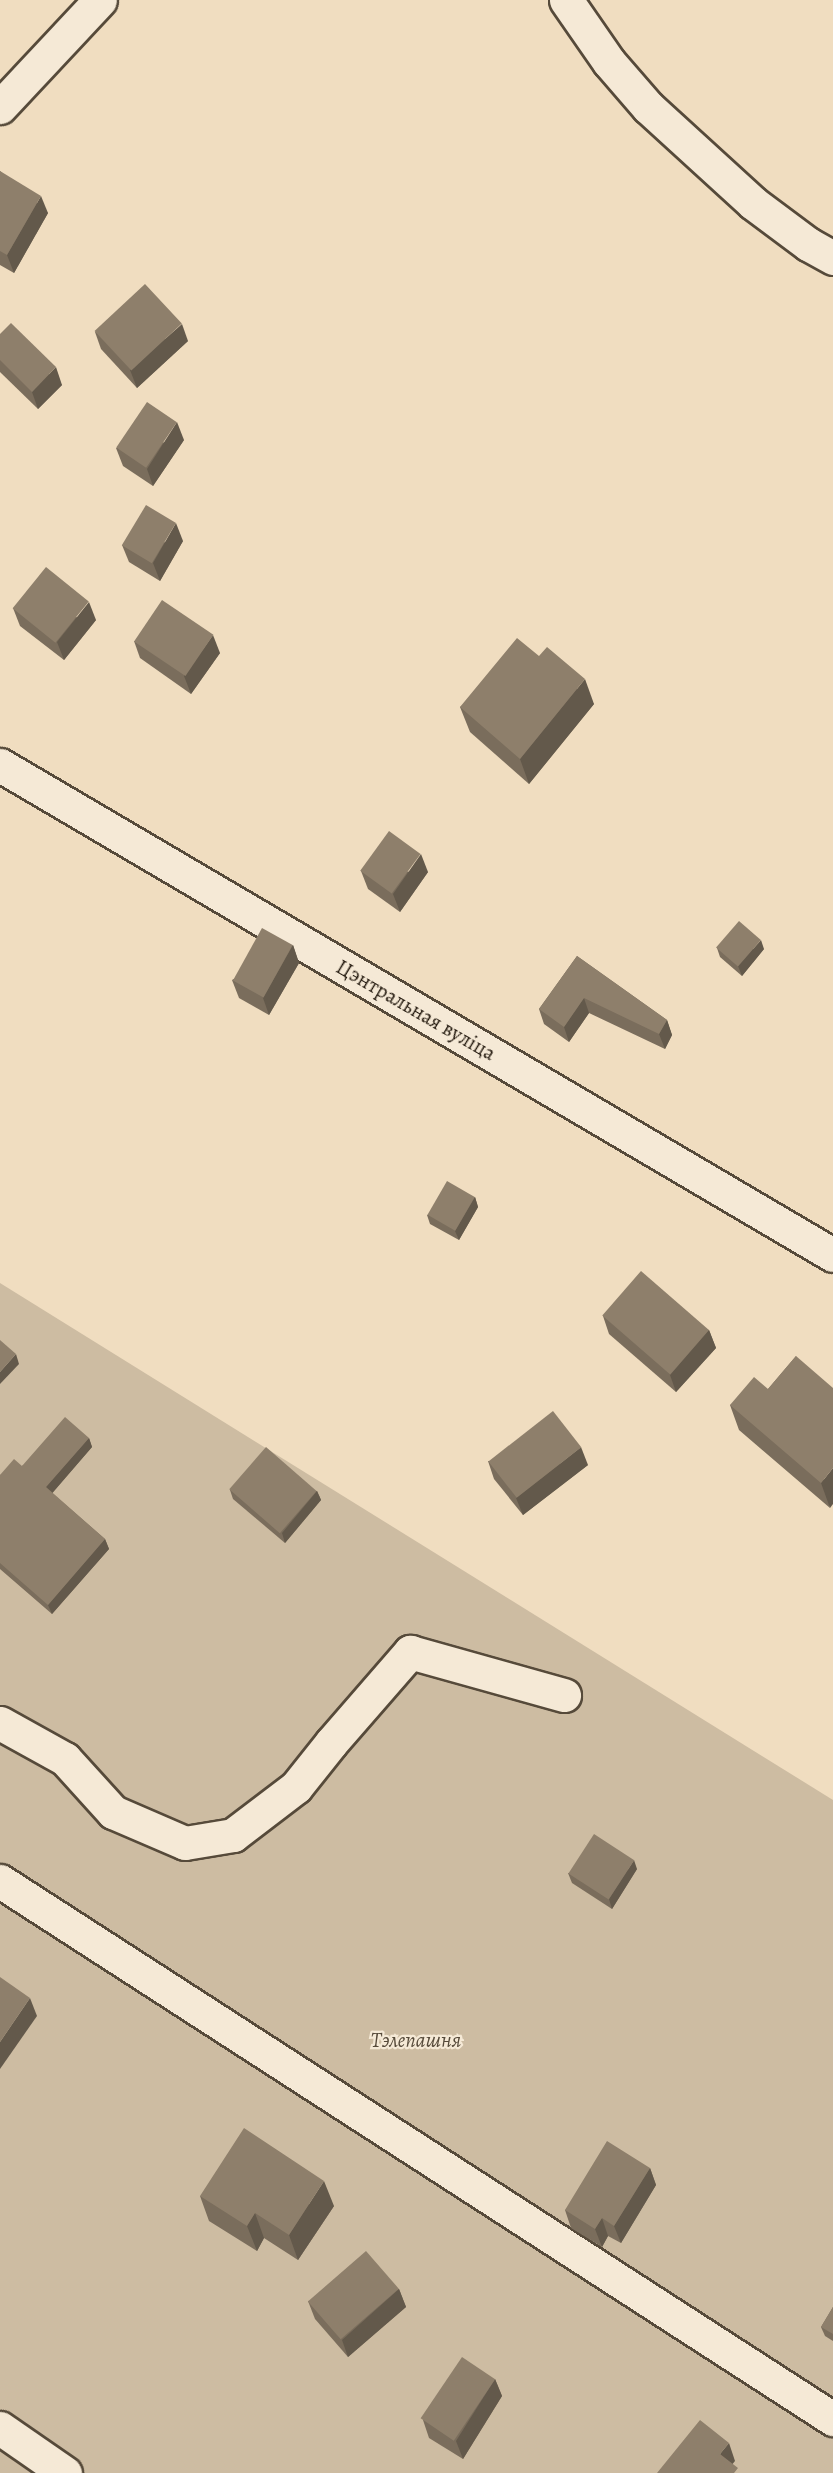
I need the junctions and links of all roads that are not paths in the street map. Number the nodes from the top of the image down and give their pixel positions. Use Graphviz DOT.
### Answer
graph roads {
  1 [pos="100,0"];
  2 [pos="566,0"];
  3 [pos="0,107"];
  4 [pos="833,258"];
  5 [pos="0,765"];
  6 [pos="833,1255"];
  7 [pos="564,1695"];
  8 [pos="0,1723"];
  9 [pos="0,1881"];
  10 [pos="833,2419"];
  11 [pos="0,2428"];
  12 [pos="65,2473"];
  1 -- 3 [label="street"];
  2 -- 4 [label="street"];
  5 -- 6 [label="street, Цэнтральная вуліца"];
  7 -- 8 [label="street"];
  9 -- 10 [label="street"];
  11 -- 12 [label="street"];
}
